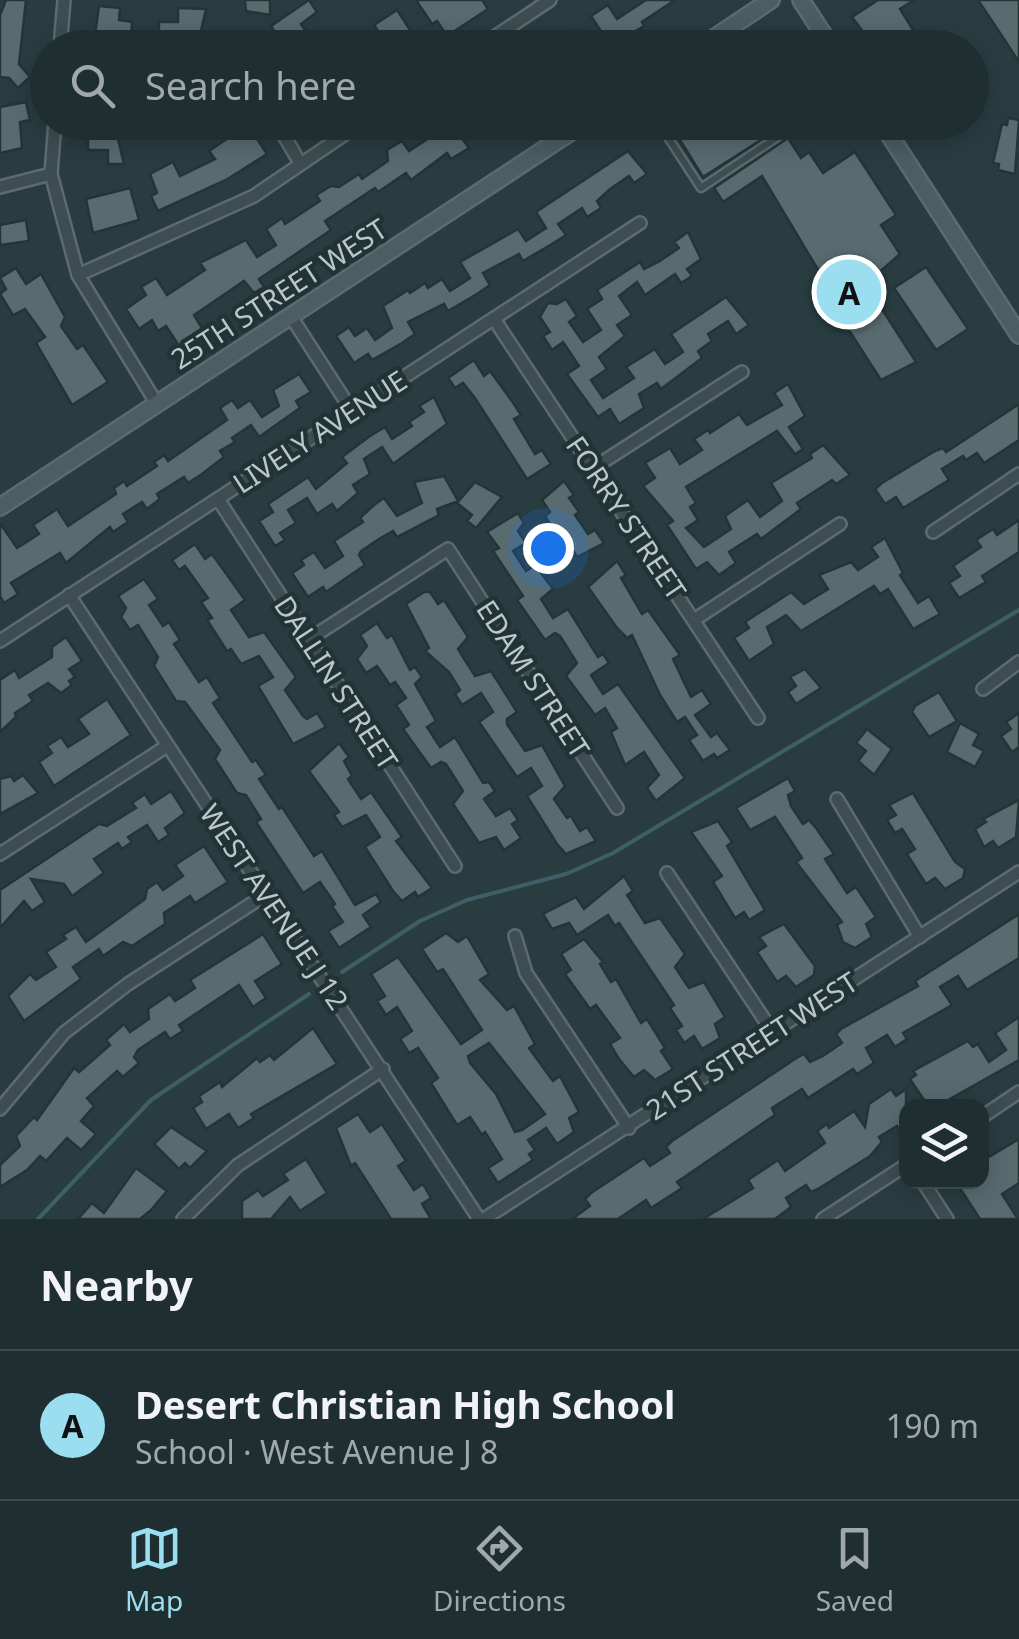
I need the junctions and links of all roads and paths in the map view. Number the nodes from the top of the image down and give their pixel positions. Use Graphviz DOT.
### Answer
graph roads {
  1 [pos="64,0"];
  2 [pos="550,0"];
  3 [pos="771,0"];
  4 [pos="802,0"];
  5 [pos="62,30"];
  6 [pos="505,30"];
  7 [pos="727,30"];
  8 [pos="821,30"];
  9 [pos="53,140"];
  10 [pos="287,140"];
  11 [pos="335,140"];
  12 [pos="558,140"];
  13 [pos="672,140"];
  14 [pos="773,140"];
  15 [pos="893,140"];
  16 [pos="300,163"];
  17 [pos="50,174"];
  18 [pos="0,187"];
  19 [pos="640,223"];
  20 [pos="78,275"];
  21 [pos="290,315"];
  22 [pos="494,318"];
  23 [pos="1019,335"];
  24 [pos="742,372"];
  25 [pos="157,404"];
  26 [pos="352,411"];
  27 [pos="592,469"];
  28 [pos="1019,474"];
  29 [pos="218,499"];
  30 [pos="0,507"];
  31 [pos="840,524"];
  32 [pos="934,532"];
  33 [pos="69,594"];
  34 [pos="694,620"];
  35 [pos="308,640"];
  36 [pos="0,641"];
  37 [pos="1019,662"];
  38 [pos="983,688"];
  39 [pos="758,718"];
  40 [pos="167,746"];
  41 [pos="837,799"];
  42 [pos="617,808"];
  43 [pos="0,854"];
  44 [pos="455,866"];
  45 [pos="1019,872"];
  46 [pos="667,873"];
  47 [pos="265,895"];
  48 [pos="514,936"];
  49 [pos="920,936"];
  50 [pos="772,1031"];
  51 [pos="384,1069"];
  52 [pos="1019,1092"];
  53 [pos="0,1109"];
  54 [pos="989,1111"];
  55 [pos="628,1128"];
  56 [pos="899,1170"];
  57 [pos="928,1189"];
  58 [pos="183,1219"];
  59 [pos="482,1219"];
  60 [pos="822,1219"];
  61 [pos="947,1219"];
  1 -- 5 [label="street"];
  2 -- 6 [label="street"];
  3 -- 7 [label="street"];
  4 -- 8 [label="street"];
  9 -- 17 [label="street"];
  10 -- 16 [label="street"];
  11 -- 16 [label="street"];
  12 -- 21 [label="street, 25TH STREET WEST"];
  13 -- 14 [label="lane"];
  15 -- 23 [label="street"];
  16 -- 20 [label="street"];
  17 -- 18 [label="street"];
  17 -- 20 [label="street"];
  19 -- 22 [label="street, LIVELY AVENUE"];
  20 -- 25 [label="street"];
  21 -- 25 [label="street, 25TH STREET WEST"];
  21 -- 26 [label="street"];
  22 -- 26 [label="street, LIVELY AVENUE"];
  22 -- 27 [label="street, FORRY STREET"];
  24 -- 27 [label="street"];
  25 -- 30 [label="street, 25TH STREET WEST"];
  26 -- 29 [label="street, LIVELY AVENUE"];
  27 -- 34 [label="street, FORRY STREET"];
  28 -- 32 [label="street"];
  29 -- 33 [label="street, LIVELY AVENUE"];
  29 -- 35 [label="street, DALLIN STREET"];
  31 -- 34 [label="street"];
  33 -- 36 [label="street, LIVELY AVENUE"];
  33 -- 40 [label="street, WEST AVENUE J 12"];
  34 -- 39 [label="street, FORRY STREET"];
  35 -- 42 [label="street, EDAM STREET"];
  35 -- 44 [label="street, DALLIN STREET"];
  37 -- 38 [label="street"];
  40 -- 43 [label="street"];
  40 -- 47 [label="street, WEST AVENUE J 12"];
  41 -- 49 [label="street"];
  45 -- 49 [label="street, 21ST STREET WEST"];
  46 -- 50 [label="street"];
  47 -- 51 [label="street, WEST AVENUE J 12"];
  47 -- 53 [label="street"];
  48 -- 55 [label="street"];
  49 -- 50 [label="street, 21ST STREET WEST"];
  50 -- 55 [label="street, 21ST STREET WEST"];
  51 -- 58 [label="street"];
  51 -- 59 [label="street, WEST AVENUE J 12"];
  52 -- 54 [label="street"];
  55 -- 59 [label="street, 21ST STREET WEST"];
  56 -- 60 [label="street"];
  57 -- 61 [label="street"];
}
